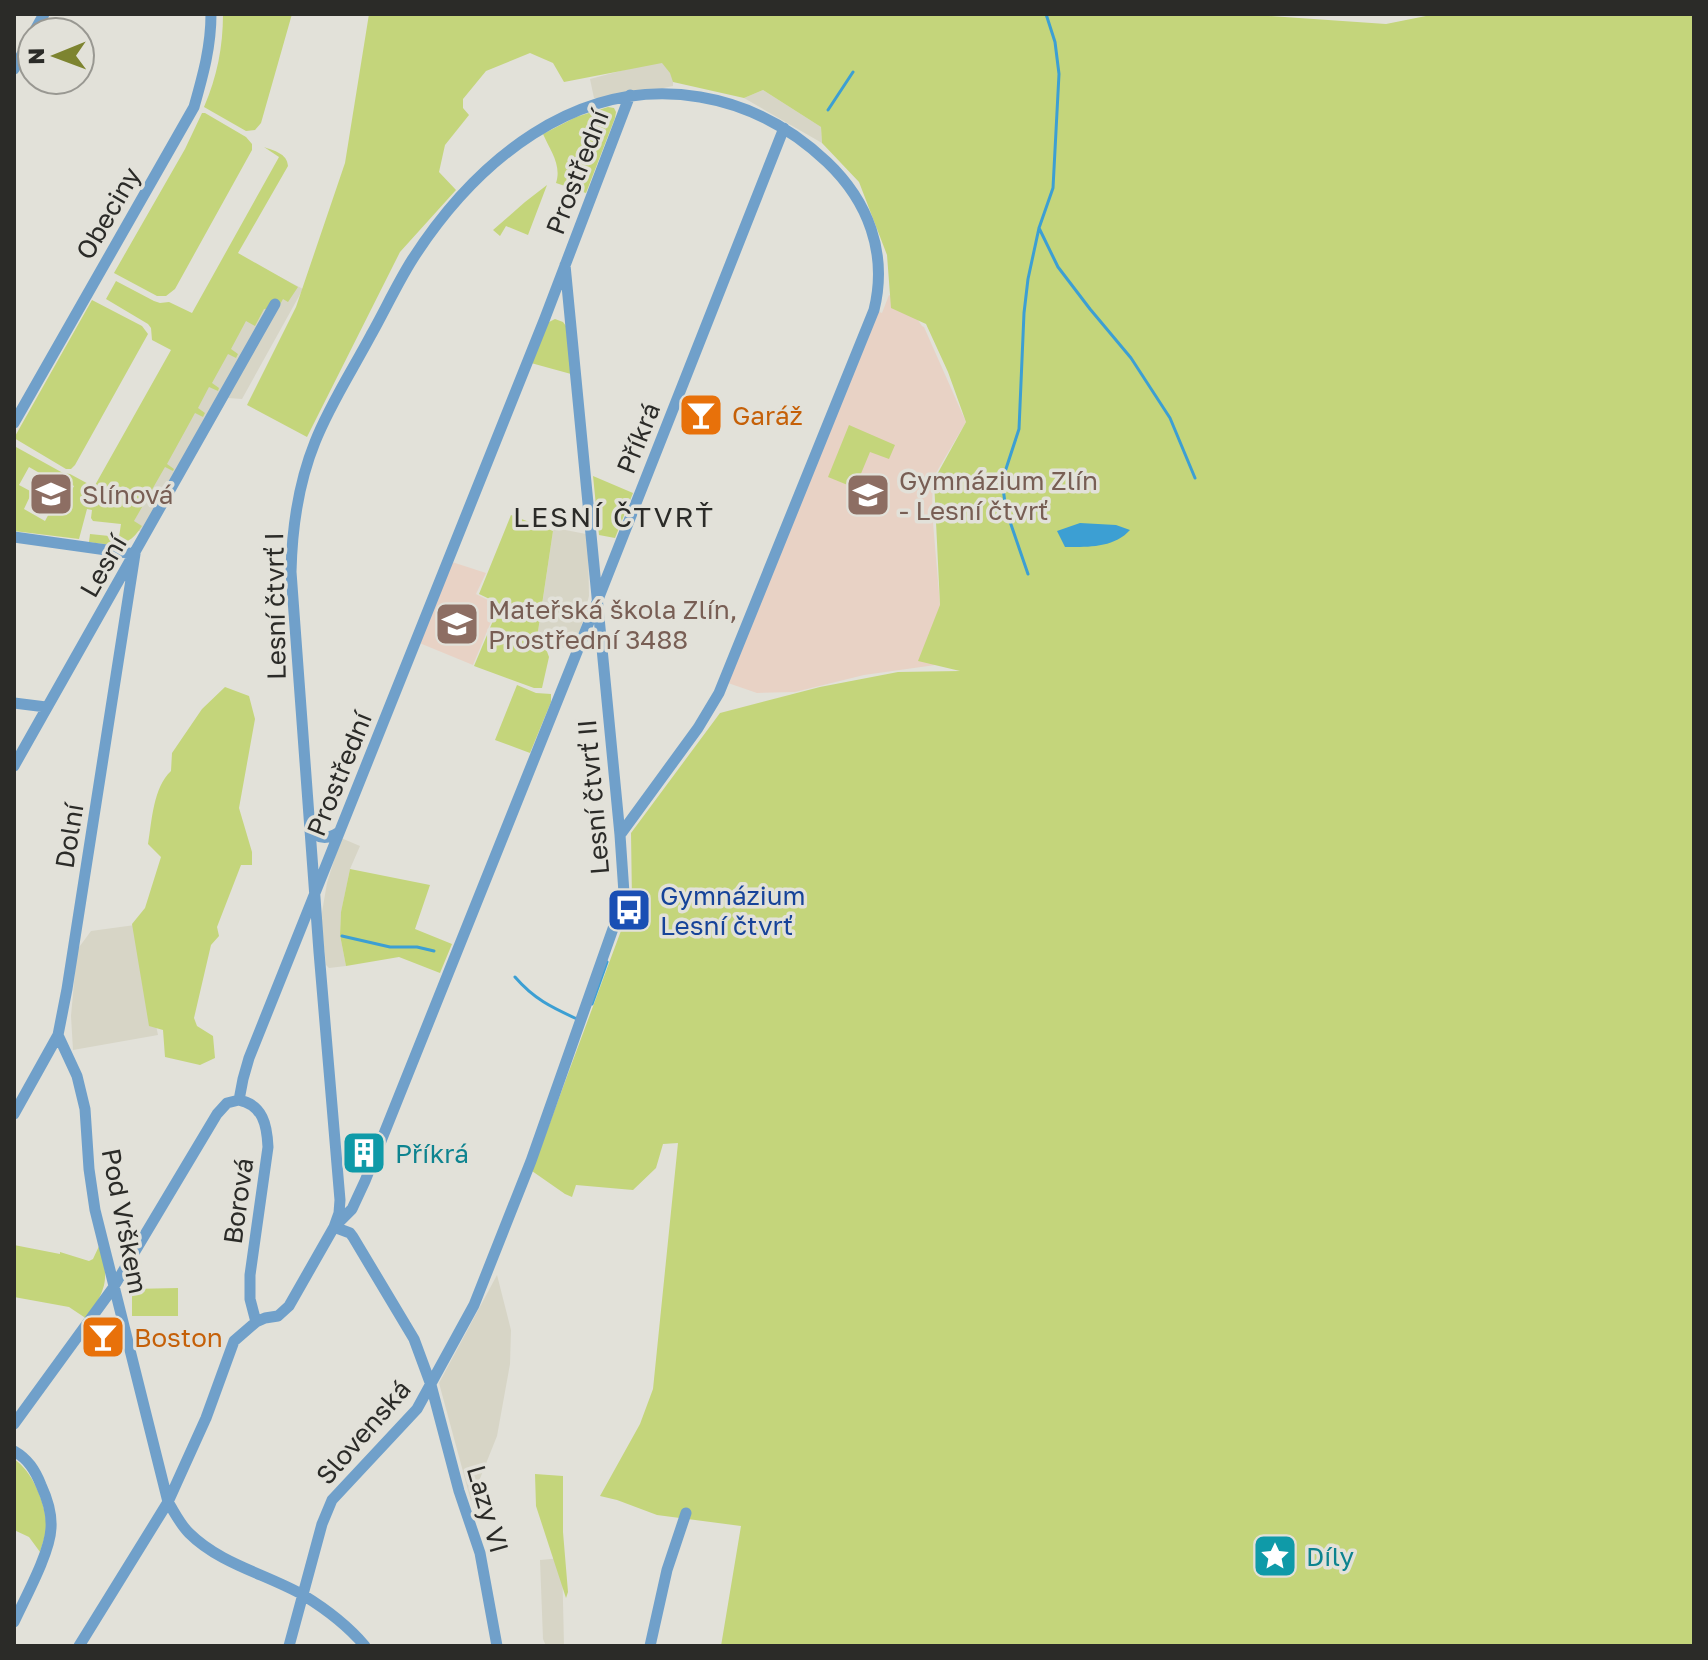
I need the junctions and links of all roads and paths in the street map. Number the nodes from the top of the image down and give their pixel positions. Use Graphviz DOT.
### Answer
graph roads {
  1 [pos="211,14"];
  2 [pos="630,95"];
  3 [pos="784,128"];
  4 [pos="565,265"];
  5 [pos="275,304"];
  6 [pos="545,318"];
  7 [pos="570,323"];
  8 [pos="14,423"];
  9 [pos="14,537"];
  10 [pos="135,554"];
  11 [pos="597,602"];
  12 [pos="14,703"];
  13 [pos="46,707"];
  14 [pos="14,766"];
  15 [pos="310,825"];
  16 [pos="339,832"];
  17 [pos="620,835"];
  18 [pos="315,895"];
  19 [pos="294,946"];
  20 [pos="319,952"];
  21 [pos="58,1035"];
  22 [pos="239,1100"];
  23 [pos="14,1114"];
  24 [pos="339,1175"];
  25 [pos="365,1181"];
  26 [pos="334,1227"];
  27 [pos="113,1288"];
  28 [pos="256,1322"];
  29 [pos="431,1385"];
  30 [pos="14,1424"];
  31 [pos="14,1451"];
  32 [pos="168,1502"];
  33 [pos="686,1513"];
  34 [pos="304,1596"];
  35 [pos="14,1622"];
  36 [pos="79,1646"];
  37 [pos="289,1646"];
  38 [pos="365,1646"];
  39 [pos="497,1646"];
  40 [pos="650,1646"];
  1 -- 8 [label="street, Obeciny"];
  2 -- 3 [label="street, Lesní čtvrť I"];
  2 -- 4 [label="street, Prostřední"];
  2 -- 15 [label="street, Lesní čtvrť I"];
  3 -- 11 [label="street, Příkrá"];
  3 -- 17 [label="street, Lesní čtvrť I"];
  4 -- 6 [label="street, Prostřední"];
  4 -- 7 [label="street, Lesní čtvrť II"];
  5 -- 10 [label="street, Lesní"];
  6 -- 7 [label="street"];
  6 -- 16 [label="street, Prostřední"];
  7 -- 11 [label="street, Lesní čtvrť II"];
  9 -- 10 [label="street"];
  10 -- 13 [label="street, Lesní"];
  10 -- 21 [label="street, Dolní"];
  11 -- 17 [label="street, Lesní čtvrť II"];
  11 -- 25 [label="street, Příkrá"];
  12 -- 13 [label="street"];
  13 -- 14 [label="street, Lesní"];
  15 -- 16 [label="street"];
  15 -- 18 [label="street, Lesní čtvrť I"];
  16 -- 18 [label="street, Prostřední"];
  17 -- 29 [label="street, Lesní čtvrť II"];
  18 -- 19 [label="street, Prostřední"];
  18 -- 20 [label="street, Lesní čtvrť I"];
  19 -- 20 [label="street"];
  19 -- 22 [label="street, Prostřední"];
  20 -- 24 [label="street, Lesní čtvrť I"];
  21 -- 23 [label="street, Dolní"];
  21 -- 27 [label="street, Pod Vrškem"];
  22 -- 27 [label="street"];
  22 -- 28 [label="street, Borová"];
  24 -- 25 [label="street"];
  24 -- 26 [label="street, Lesní čtvrť I"];
  25 -- 26 [label="street, Příkrá"];
  26 -- 28 [label="street, Příkrá"];
  26 -- 29 [label="street"];
  27 -- 30 [label="street"];
  27 -- 32 [label="street, Pod Vrškem"];
  28 -- 32 [label="street, Příkrá"];
  29 -- 34 [label="street, Slovenská"];
  29 -- 39 [label="street, Lazy VI"];
  31 -- 35 [label="street"];
  32 -- 34 [label="street, Pod Vrškem"];
  32 -- 36 [label="street, Příkrá"];
  33 -- 40 [label="street"];
  34 -- 37 [label="street, Slovenská"];
  34 -- 38 [label="street, Pod Vrškem"];
}
